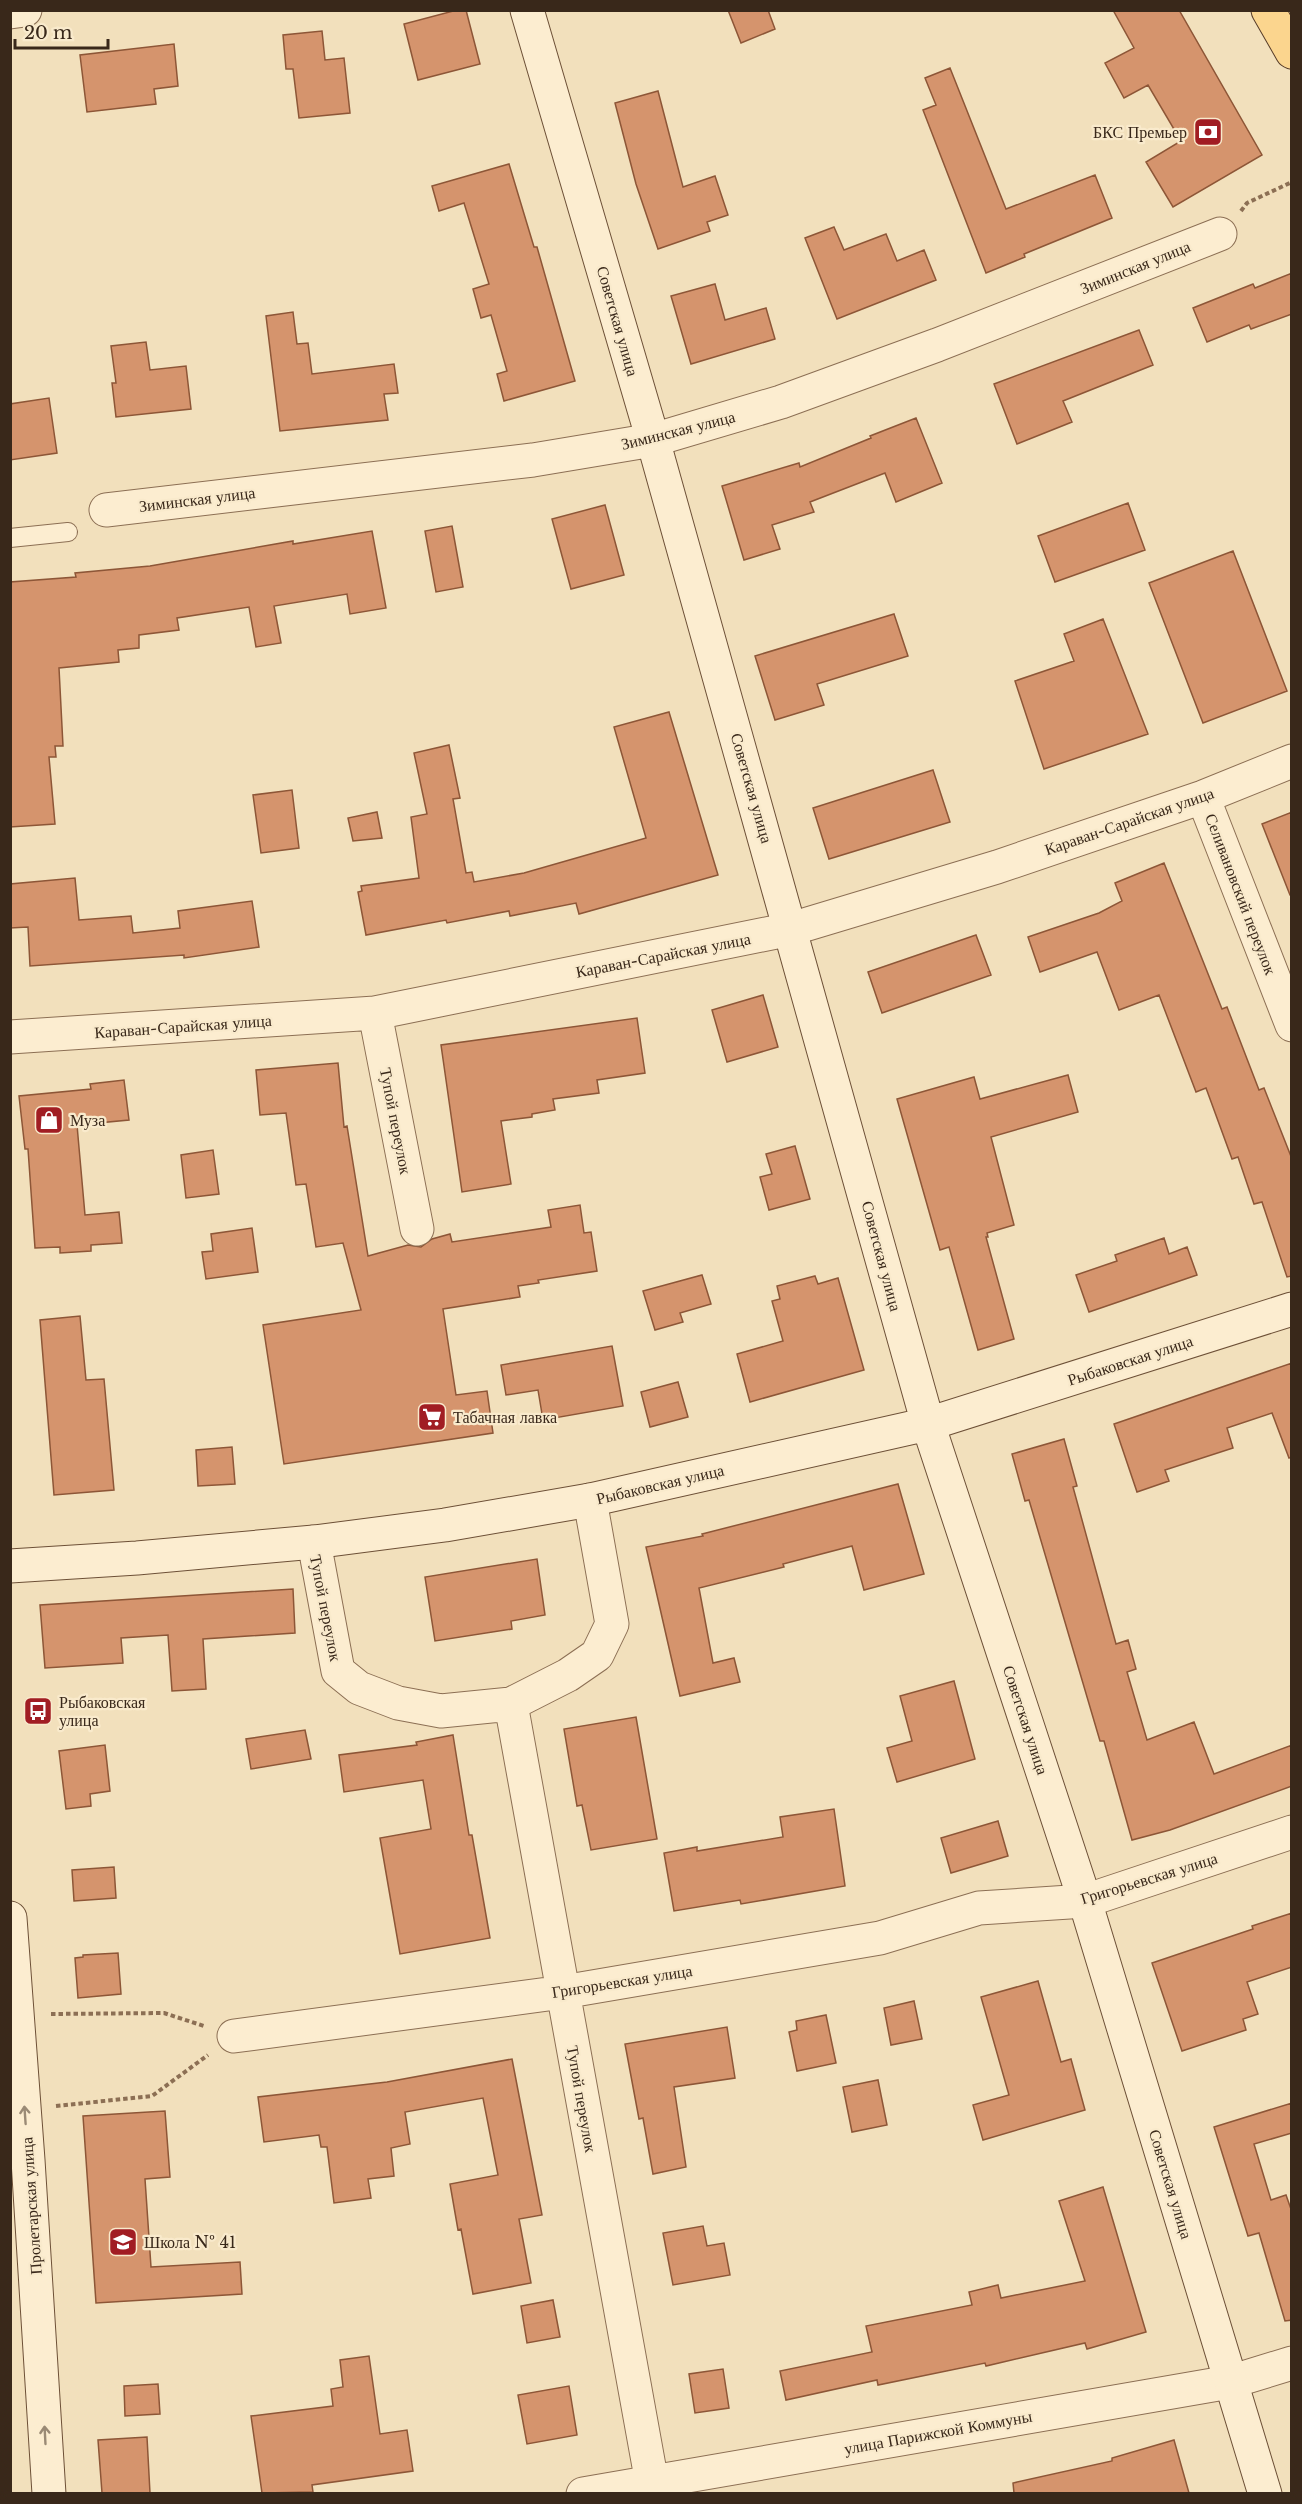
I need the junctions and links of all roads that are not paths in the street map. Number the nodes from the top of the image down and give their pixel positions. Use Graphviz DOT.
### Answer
graph roads {
  1 [pos="25,10"];
  2 [pos="527,10"];
  3 [pos="1268,10"];
  4 [pos="10,12"];
  5 [pos="1292,52"];
  6 [pos="1220,234"];
  7 [pos="653,440"];
  8 [pos="106,510"];
  9 [pos="68,532"];
  10 [pos="10,538"];
  11 [pos="1292,761"];
  12 [pos="1203,797"];
  13 [pos="791,929"];
  14 [pos="375,1013"];
  15 [pos="1292,1025"];
  16 [pos="10,1037"];
  17 [pos="417,1229"];
  18 [pos="1292,1309"];
  19 [pos="928,1424"];
  20 [pos="590,1500"];
  21 [pos="314,1542"];
  22 [pos="10,1566"];
  23 [pos="511,1704"];
  24 [pos="1292,1833"];
  25 [pos="1085,1901"];
  26 [pos="10,1918"];
  27 [pos="562,1992"];
  28 [pos="234,2036"];
  29 [pos="1292,2363"];
  30 [pos="1230,2382"];
  31 [pos="653,2488"];
  32 [pos="49,2493"];
  33 [pos="583,2493"];
  34 [pos="1265,2493"];
  1 -- 4 [label="street"];
  2 -- 7 [label="street, Советская улица"];
  3 -- 5 [label="main road"];
  6 -- 7 [label="street, Зиминская улица"];
  7 -- 8 [label="street, Зиминская улица"];
  7 -- 13 [label="street, Советская улица"];
  9 -- 10 [label="lane"];
  11 -- 12 [label="street, Караван-Сарайская улица"];
  12 -- 13 [label="street, Караван-Сарайская улица"];
  12 -- 15 [label="street, Селивановский переулок"];
  13 -- 14 [label="street, Караван-Сарайская улица"];
  13 -- 19 [label="street, Советская улица"];
  14 -- 16 [label="street, Караван-Сарайская улица"];
  14 -- 17 [label="street, Тупой переулок"];
  18 -- 19 [label="street, Рыбаковская улица"];
  19 -- 20 [label="street, Рыбаковская улица"];
  19 -- 25 [label="street, Советская улица"];
  20 -- 21 [label="street, Рыбаковская улица"];
  20 -- 23 [label="street, Тупой переулок"];
  21 -- 22 [label="street, Рыбаковская улица"];
  21 -- 23 [label="street, Тупой переулок"];
  23 -- 27 [label="street, Тупой переулок"];
  24 -- 25 [label="street, Григорьевская улица"];
  25 -- 27 [label="street, Григорьевская улица"];
  25 -- 30 [label="street, Советская улица"];
  32 -- 26 [label="street, Пролетарская улица, one-way"];
  27 -- 28 [label="street, Григорьевская улица"];
  27 -- 31 [label="street, Тупой переулок"];
  29 -- 30 [label="street, улица Парижской Коммуны"];
  30 -- 31 [label="street, улица Парижской Коммуны"];
  30 -- 34 [label="street, Советская улица"];
  31 -- 33 [label="street, улица Парижской Коммуны"];
}
